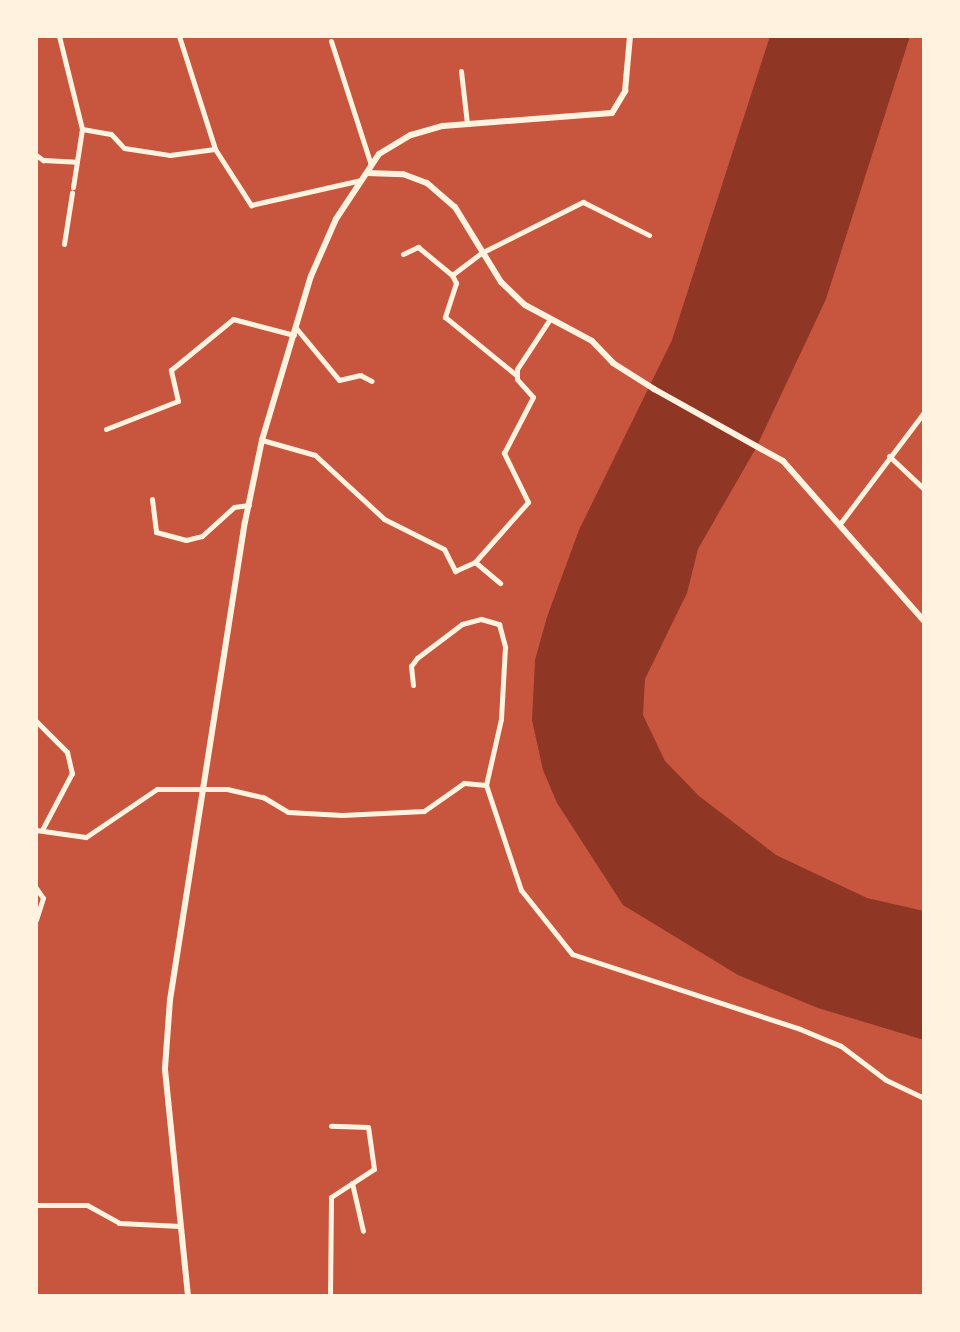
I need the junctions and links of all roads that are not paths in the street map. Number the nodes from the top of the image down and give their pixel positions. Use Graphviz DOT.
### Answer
graph roads {
  1 [pos="59,36"];
  2 [pos="179,36"];
  3 [pos="630,36"];
  4 [pos="331,41"];
  5 [pos="461,71"];
  6 [pos="467,124"];
  7 [pos="82,129"];
  8 [pos="215,149"];
  9 [pos="36,155"];
  10 [pos="76,162"];
  11 [pos="372,166"];
  12 [pos="367,173"];
  13 [pos="361,180"];
  14 [pos="649,235"];
  15 [pos="64,244"];
  16 [pos="483,252"];
  17 [pos="403,254"];
  18 [pos="452,275"];
  19 [pos="550,319"];
  20 [pos="295,331"];
  21 [pos="516,375"];
  22 [pos="372,381"];
  23 [pos="924,412"];
  24 [pos="106,429"];
  25 [pos="262,440"];
  26 [pos="889,456"];
  27 [pos="924,489"];
  28 [pos="152,499"];
  29 [pos="249,505"];
  30 [pos="839,525"];
  31 [pos="475,562"];
  32 [pos="500,583"];
  33 [pos="924,621"];
  34 [pos="413,685"];
  35 [pos="36,721"];
  36 [pos="486,785"];
  37 [pos="203,789"];
  38 [pos="39,830"];
  39 [pos="36,888"];
  40 [pos="36,920"];
  41 [pos="924,1098"];
  42 [pos="331,1126"];
  43 [pos="352,1183"];
  44 [pos="36,1205"];
  45 [pos="180,1226"];
  46 [pos="363,1231"];
  47 [pos="188,1296"];
  48 [pos="330,1296"];
  1 -- 7 [label="street"];
  2 -- 8 [label="street"];
  3 -- 6 [label="street"];
  4 -- 11 [label="street"];
  5 -- 6 [label="street"];
  6 -- 11 [label="street"];
  7 -- 8 [label="street"];
  7 -- 10 [label="street"];
  8 -- 13 [label="street"];
  9 -- 10 [label="street"];
  10 -- 15 [label="street"];
  11 -- 12 [label="street"];
  12 -- 13 [label="street"];
  12 -- 16 [label="street"];
  13 -- 20 [label="street"];
  14 -- 16 [label="street"];
  16 -- 18 [label="street"];
  16 -- 19 [label="street"];
  17 -- 18 [label="street"];
  18 -- 21 [label="street"];
  19 -- 21 [label="street"];
  19 -- 30 [label="street"];
  20 -- 22 [label="street"];
  20 -- 24 [label="street"];
  20 -- 25 [label="street"];
  21 -- 31 [label="street"];
  23 -- 26 [label="street"];
  25 -- 29 [label="street"];
  25 -- 31 [label="street"];
  26 -- 27 [label="street"];
  26 -- 30 [label="street"];
  28 -- 29 [label="street"];
  29 -- 37 [label="street"];
  30 -- 33 [label="street"];
  31 -- 32 [label="street"];
  34 -- 36 [label="street"];
  35 -- 38 [label="street"];
  36 -- 37 [label="street"];
  36 -- 41 [label="street"];
  37 -- 38 [label="street"];
  37 -- 45 [label="street"];
  39 -- 40 [label="street"];
  42 -- 43 [label="street"];
  43 -- 46 [label="street"];
  43 -- 48 [label="street"];
  44 -- 45 [label="street"];
  45 -- 47 [label="street"];
}
